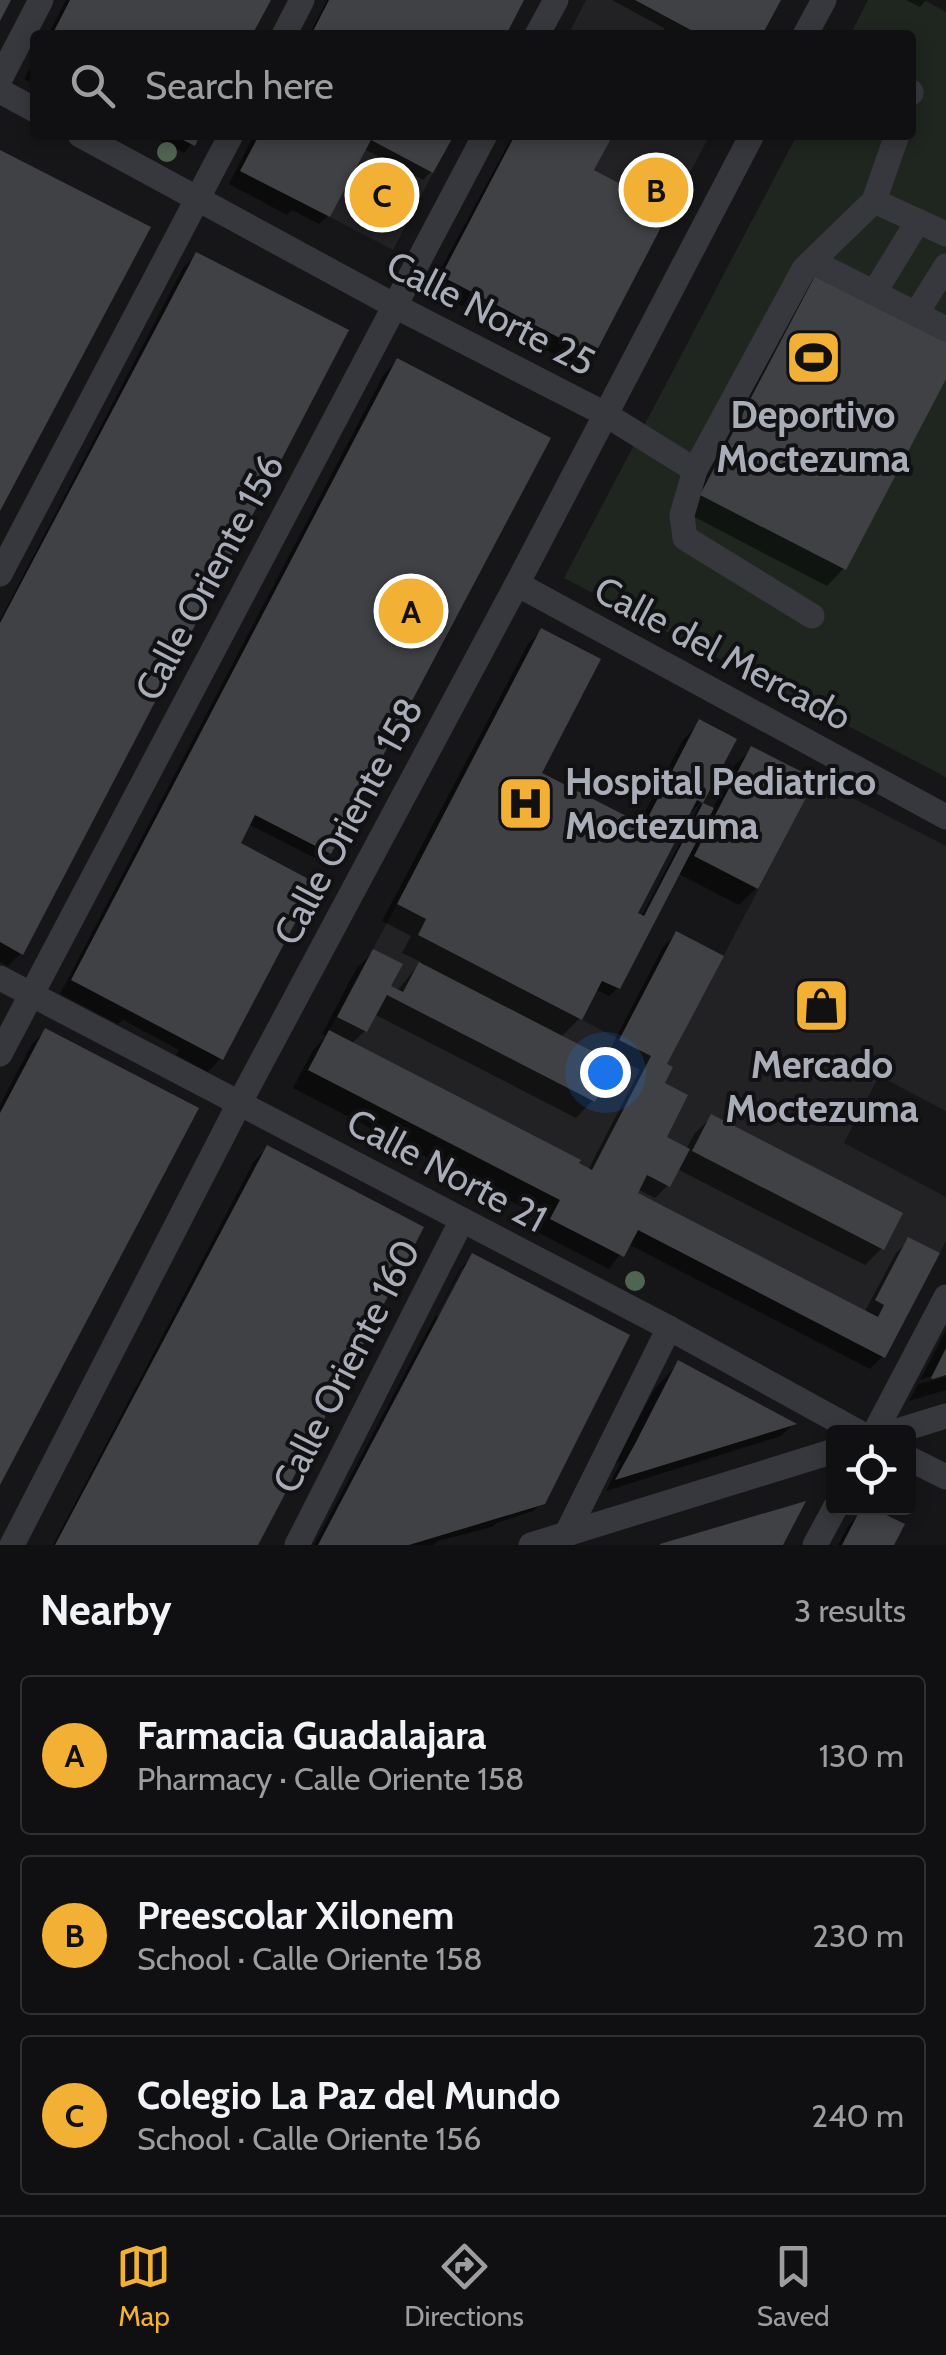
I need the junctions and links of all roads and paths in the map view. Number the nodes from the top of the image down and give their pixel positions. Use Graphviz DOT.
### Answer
graph roads {
  1 [pos="42,0"];
  2 [pos="302,0"];
  3 [pos="556,0"];
  4 [pos="824,0"];
  5 [pos="287,30"];
  6 [pos="540,30"];
  7 [pos="809,30"];
  8 [pos="0,79"];
  9 [pos="0,91"];
  10 [pos="30,107"];
  11 [pos="89,140"];
  12 [pos="228,140"];
  13 [pos="482,140"];
  14 [pos="749,140"];
  15 [pos="894,140"];
  16 [pos="197,199"];
  17 [pos="874,201"];
  18 [pos="918,221"];
  19 [pos="946,234"];
  20 [pos="812,262"];
  21 [pos="946,266"];
  22 [pos="874,293"];
  23 [pos="395,306"];
  24 [pos="916,314"];
  25 [pos="946,329"];
  26 [pos="605,414"];
  27 [pos="694,470"];
  28 [pos="0,574"];
  29 [pos="517,584"];
  30 [pos="812,616"];
  31 [pos="946,817"];
  32 [pos="0,978"];
  33 [pos="32,994"];
  34 [pos="0,1054"];
  35 [pos="240,1102"];
  36 [pos="462,1220"];
  37 [pos="946,1297"];
  38 [pos="669,1328"];
  39 [pos="946,1416"];
  40 [pos="845,1425"];
  41 [pos="878,1425"];
  42 [pos="916,1425"];
  43 [pos="826,1454"];
  44 [pos="916,1462"];
  45 [pos="946,1477"];
  46 [pos="831,1515"];
  47 [pos="564,1539"];
  48 [pos="12,1545"];
  49 [pos="297,1545"];
  50 [pos="531,1545"];
  51 [pos="815,1545"];
  1 -- 8 [label="street"];
  2 -- 5 [label="street"];
  3 -- 6 [label="street"];
  4 -- 7 [label="street"];
  9 -- 10 [label="street"];
  11 -- 16 [label="street, Calle Norte 25"];
  12 -- 16 [label="street"];
  13 -- 23 [label="street, Calle Oriente 156"];
  14 -- 26 [label="street, Calle Oriente 158"];
  15 -- 17 [label="street"];
  16 -- 23 [label="street, Calle Norte 25"];
  16 -- 28 [label="street"];
  17 -- 18 [label="street"];
  17 -- 20 [label="street"];
  18 -- 19 [label="street"];
  18 -- 22 [label="street"];
  20 -- 22 [label="street"];
  20 -- 27 [label="street"];
  21 -- 24 [label="street"];
  22 -- 24 [label="street"];
  23 -- 26 [label="street, Calle Norte 25"];
  23 -- 33 [label="street, Calle Oriente 156"];
  24 -- 25 [label="street"];
  26 -- 27 [label="street, Calle Norte 25"];
  26 -- 29 [label="street, Calle Oriente 158"];
  27 -- 30 [label="street"];
  29 -- 31 [label="street, Calle del Mercado"];
  29 -- 35 [label="street, Calle Oriente 158"];
  32 -- 33 [label="street, Calle Norte 21"];
  33 -- 34 [label="street, Calle Oriente 156"];
  33 -- 35 [label="street, Calle Norte 21"];
  35 -- 36 [label="street, Calle Norte 21"];
  35 -- 48 [label="street, Calle Oriente 158"];
  36 -- 38 [label="street, Calle Norte 21"];
  36 -- 49 [label="street, Calle Oriente 160"];
  37 -- 41 [label="street"];
  38 -- 40 [label="street, Calle Norte 21"];
  38 -- 47 [label="street"];
  39 -- 42 [label="street"];
  43 -- 47 [label="street"];
  44 -- 45 [label="street"];
  46 -- 51 [label="street"];
  47 -- 50 [label="street"];
}
